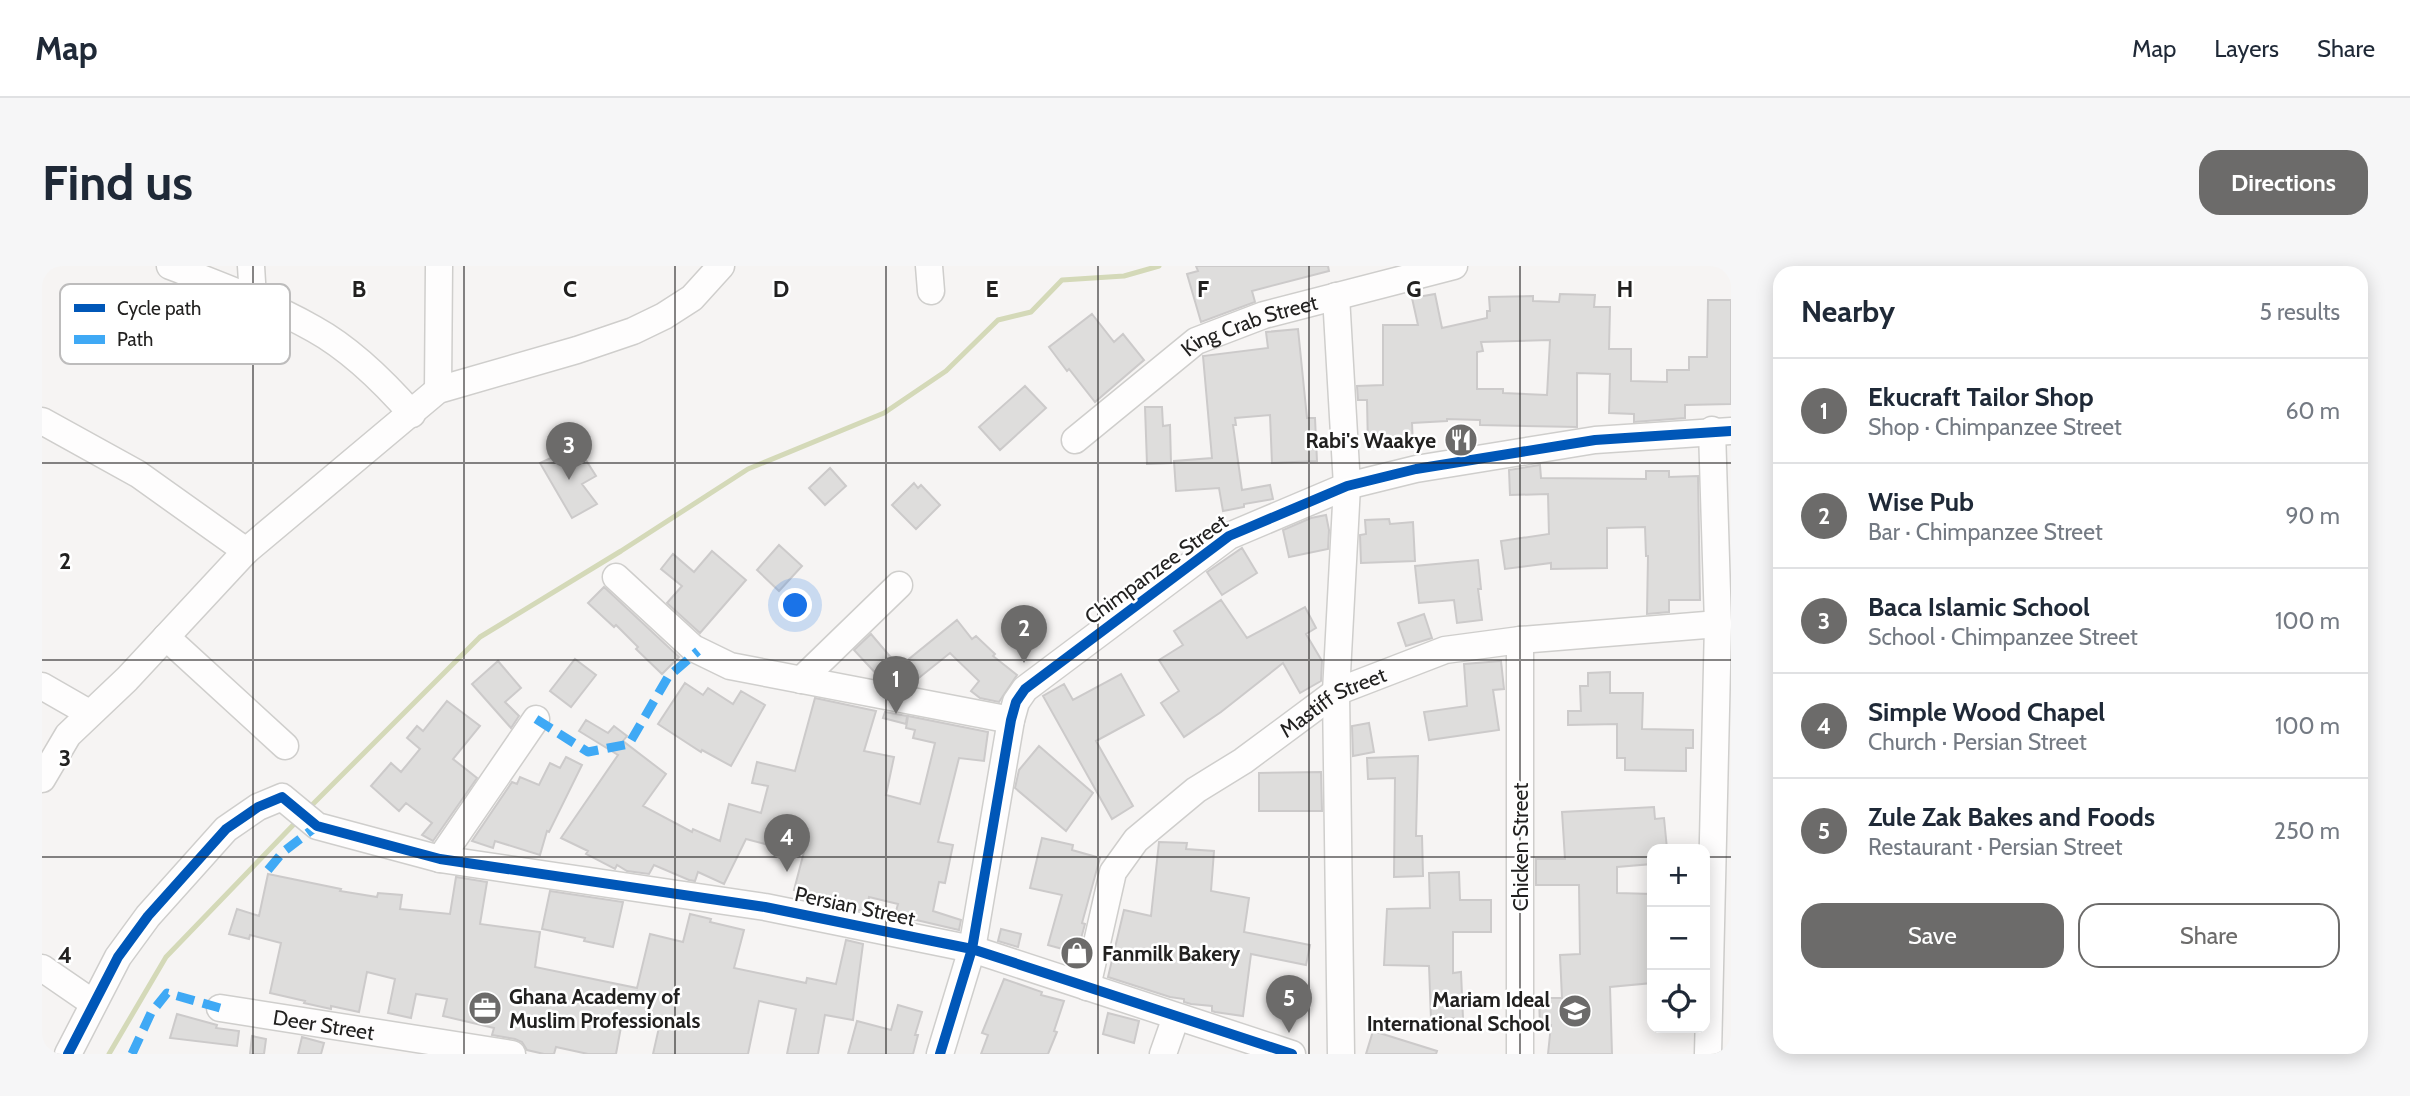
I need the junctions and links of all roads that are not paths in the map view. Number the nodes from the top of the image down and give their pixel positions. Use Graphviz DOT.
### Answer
graph roads {
  1 [pos="170,266"];
  2 [pos="251,266"];
  3 [pos="439,266"];
  4 [pos="721,266"];
  5 [pos="1454,266"];
  6 [pos="217,284"];
  7 [pos="252,284"];
  8 [pos="1336,296"];
  9 [pos="290,317"];
  10 [pos="438,390"];
  11 [pos="412,414"];
  12 [pos="42,421"];
  13 [pos="1722,431"];
  14 [pos="1075,440"];
  15 [pos="1347,486"];
  16 [pos="246,551"];
  17 [pos="616,576"];
  18 [pos="899,585"];
  19 [pos="1718,624"];
  20 [pos="166,637"];
  21 [pos="1520,640"];
  22 [pos="801,680"];
  23 [pos="42,686"];
  24 [pos="1336,692"];
  25 [pos="89,713"];
  26 [pos="536,719"];
  27 [pos="1011,720"];
  28 [pos="285,746"];
  29 [pos="42,779"];
  30 [pos="440,859"];
  31 [pos="972,949"];
  32 [pos="42,968"];
  33 [pos="1087,987"];
  34 [pos="93,1003"];
  35 [pos="220,1008"];
  36 [pos="1176,1017"];
  37 [pos="68,1054"];
  38 [pos="512,1054"];
  39 [pos="940,1054"];
  40 [pos="1163,1054"];
  41 [pos="1292,1054"];
  42 [pos="1341,1054"];
  43 [pos="1520,1054"];
  44 [pos="1708,1054"];
  1 -- 6 [label="street"];
  2 -- 7 [label="street"];
  3 -- 10 [label="street"];
  4 -- 10 [label="street"];
  5 -- 8 [label="street, King Crab Street"];
  8 -- 14 [label="street, King Crab Street"];
  8 -- 15 [label="street"];
  9 -- 11 [label="street"];
  10 -- 11 [label="street"];
  11 -- 16 [label="street"];
  12 -- 16 [label="street"];
  13 -- 15 [label="street, Chimpanzee Street"];
  13 -- 19 [label="street"];
  15 -- 24 [label="street"];
  15 -- 27 [label="street, Chimpanzee Street"];
  16 -- 20 [label="street"];
  17 -- 22 [label="street"];
  18 -- 22 [label="street"];
  19 -- 21 [label="street, Mastiff Street"];
  19 -- 44 [label="street"];
  20 -- 25 [label="street"];
  20 -- 28 [label="street"];
  21 -- 24 [label="street, Mastiff Street"];
  21 -- 43 [label="street, Chicken Street"];
  22 -- 27 [label="street"];
  23 -- 25 [label="street"];
  24 -- 33 [label="street, Mastiff Street"];
  24 -- 42 [label="street"];
  25 -- 29 [label="street"];
  26 -- 30 [label="street"];
  27 -- 31 [label="street, Chimpanzee Street"];
  30 -- 31 [label="street, Persian Street"];
  30 -- 34 [label="street, Persian Street"];
  31 -- 33 [label="street, Persian Street"];
  31 -- 39 [label="street, Chimpanzee Street"];
  32 -- 34 [label="street"];
  33 -- 36 [label="street, Persian Street"];
  34 -- 37 [label="street"];
  35 -- 38 [label="street, Deer Street"];
  36 -- 40 [label="street"];
  36 -- 41 [label="street, Persian Street"];
}
